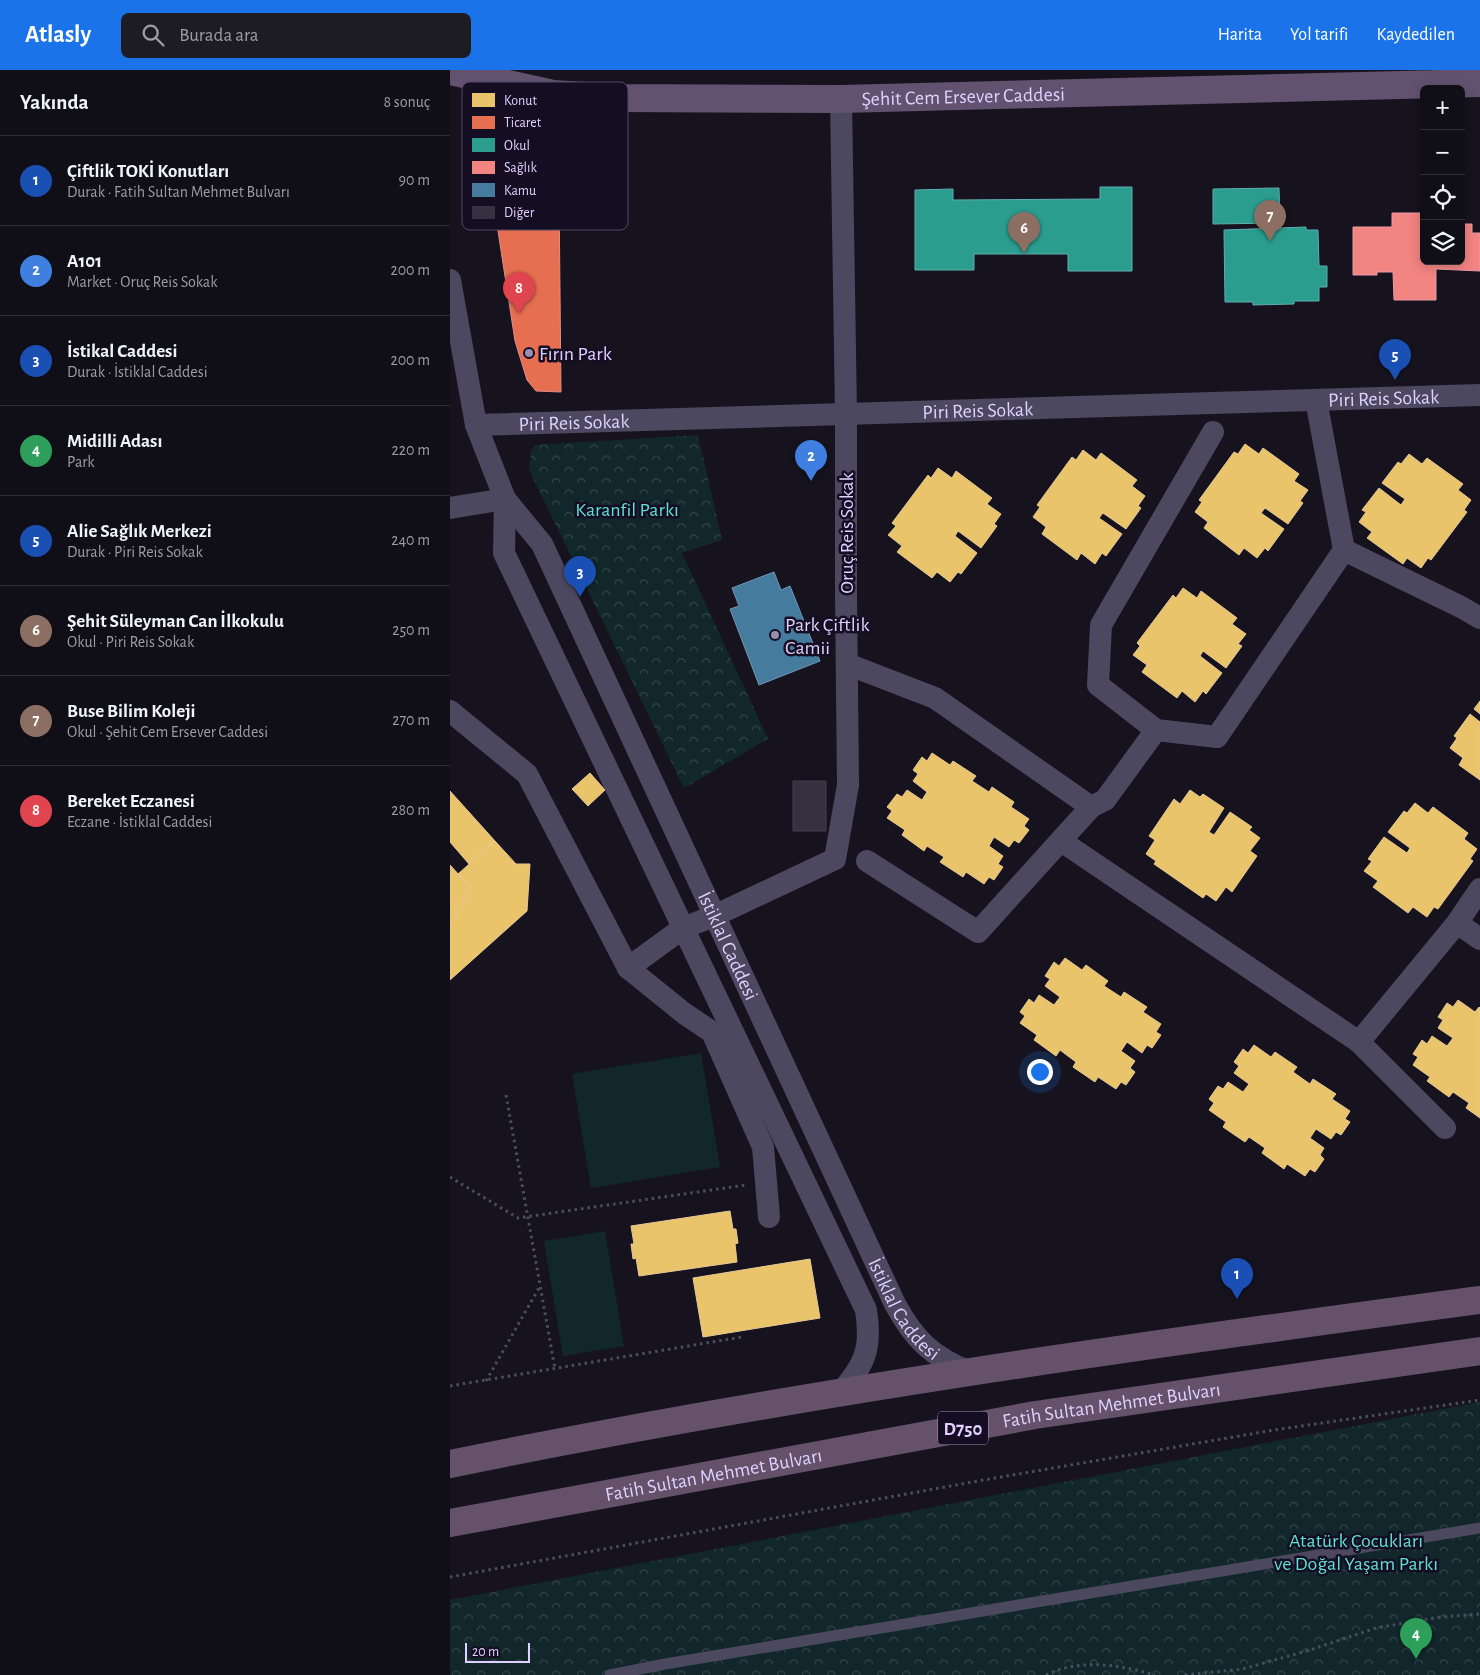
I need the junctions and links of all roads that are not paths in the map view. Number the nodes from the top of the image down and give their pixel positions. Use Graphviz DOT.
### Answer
graph roads {
  1 [pos="450,71"];
  2 [pos="499,82"];
  3 [pos="1480,83"];
  4 [pos="628,98"];
  5 [pos="841,99"];
  6 [pos="450,280"];
  7 [pos="454,330"];
  8 [pos="1480,395"];
  9 [pos="1316,400"];
  10 [pos="846,414"];
  11 [pos="476,425"];
  12 [pos="1213,432"];
  13 [pos="505,500"];
  14 [pos="450,508"];
  15 [pos="1344,550"];
  16 [pos="1480,618"];
  17 [pos="847,664"];
  18 [pos="450,711"];
  19 [pos="1156,730"];
  20 [pos="1091,807"];
  21 [pos="1061,840"];
  22 [pos="867,861"];
  23 [pos="1480,889"];
  24 [pos="714,916"];
  25 [pos="1457,923"];
  26 [pos="684,928"];
  27 [pos="1480,938"];
  28 [pos="628,968"];
  29 [pos="1359,1042"];
  30 [pos="1445,1128"];
  31 [pos="769,1217"];
  32 [pos="1480,1300"];
  33 [pos="1480,1351"];
  34 [pos="970,1372"];
  35 [pos="840,1393"];
  36 [pos="450,1464"];
  37 [pos="450,1523"];
  38 [pos="1480,1528"];
  39 [pos="610,1675"];
  1 -- 2 [label="main road, Şehit Cem Ersever Caddesi"];
  3 -- 5 [label="main road, Şehit Cem Ersever Caddesi"];
  4 -- 5 [label="main road, Şehit Cem Ersever Caddesi"];
  5 -- 10 [label="street, Oruç Reis Sokak"];
  6 -- 7 [label="street, İstiklal Caddesi"];
  7 -- 11 [label="street, İstiklal Caddesi"];
  8 -- 9 [label="street, Piri Reis Sokak"];
  9 -- 10 [label="street, Piri Reis Sokak"];
  9 -- 15 [label="street"];
  10 -- 11 [label="street, Piri Reis Sokak"];
  10 -- 17 [label="street, Oruç Reis Sokak"];
  11 -- 13 [label="street, İstiklal Caddesi"];
  12 -- 19 [label="street"];
  13 -- 14 [label="street"];
  13 -- 24 [label="street, İstiklal Caddesi"];
  13 -- 26 [label="street, İstiklal Caddesi"];
  15 -- 16 [label="street"];
  15 -- 19 [label="street"];
  17 -- 20 [label="street"];
  17 -- 24 [label="street, Oruç Reis Sokak"];
  18 -- 28 [label="street"];
  19 -- 20 [label="street"];
  20 -- 21 [label="street"];
  21 -- 22 [label="street"];
  21 -- 29 [label="street"];
  23 -- 25 [label="street"];
  24 -- 26 [label="street, Oruç Reis Sokak"];
  24 -- 34 [label="street, İstiklal Caddesi"];
  25 -- 27 [label="street"];
  25 -- 29 [label="street"];
  26 -- 28 [label="street, Oruç Reis Sokak"];
  26 -- 35 [label="street, İstiklal Caddesi"];
  28 -- 31 [label="street"];
  29 -- 30 [label="street"];
  32 -- 34 [label="highway"];
  33 -- 37 [label="highway, Fatih Sultan Mehmet Bulvarı / D750"];
  34 -- 35 [label="highway"];
  35 -- 36 [label="highway"];
  38 -- 39 [label="lane"];
}
